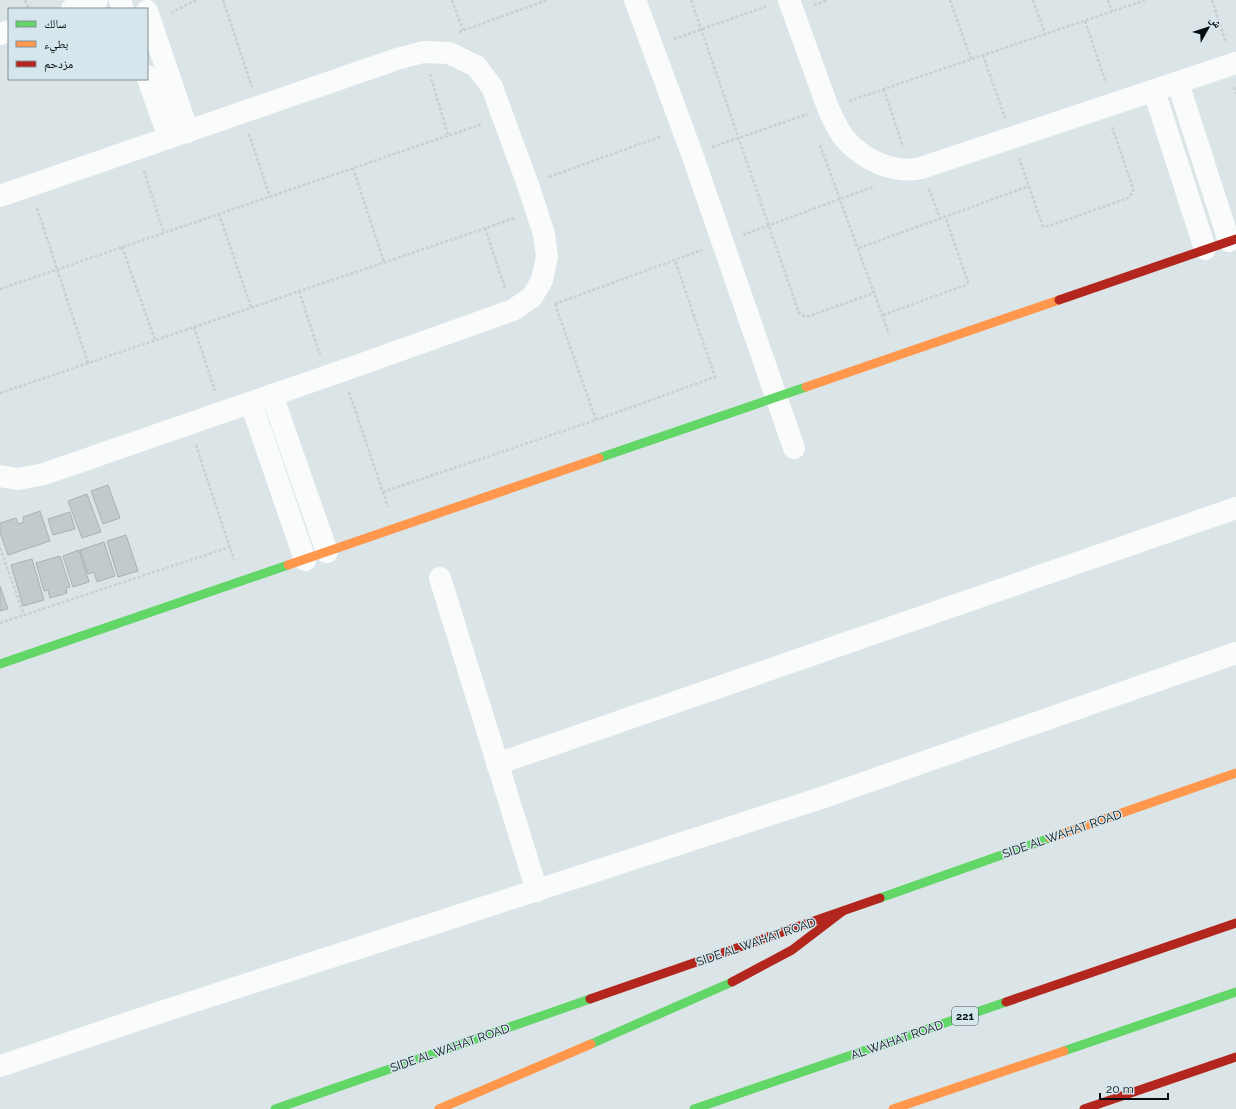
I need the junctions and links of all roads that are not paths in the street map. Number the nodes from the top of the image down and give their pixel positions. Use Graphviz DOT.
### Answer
graph roads {
  1 [pos="97,0"];
  2 [pos="635,0"];
  3 [pos="789,0"];
  4 [pos="75,8"];
  5 [pos="148,14"];
  6 [pos="1234,64"];
  7 [pos="148,78"];
  8 [pos="1178,83"];
  9 [pos="1154,91"];
  10 [pos="179,135"];
  11 [pos="0,196"];
  12 [pos="1232,240"];
  13 [pos="1205,249"];
  14 [pos="272,395"];
  15 [pos="777,397"];
  16 [pos="250,403"];
  17 [pos="794,448"];
  18 [pos="0,476"];
  19 [pos="1236,508"];
  20 [pos="327,552"];
  21 [pos="305,560"];
  22 [pos="440,578"];
  23 [pos="1236,653"];
  24 [pos="0,664"];
  25 [pos="497,764"];
  26 [pos="1236,773"];
  27 [pos="537,891"];
  28 [pos="843,911"];
  29 [pos="1236,924"];
  30 [pos="1236,992"];
  31 [pos="1236,1057"];
  32 [pos="0,1066"];
  33 [pos="275,1109"];
  34 [pos="439,1109"];
  35 [pos="694,1109"];
  36 [pos="893,1109"];
  37 [pos="1084,1109"];
  1 -- 4 [label="street"];
  2 -- 15 [label="street"];
  3 -- 9 [label="street"];
  5 -- 10 [label="street"];
  6 -- 8 [label="street"];
  7 -- 10 [label="street"];
  8 -- 9 [label="street"];
  8 -- 12 [label="street"];
  9 -- 13 [label="street"];
  10 -- 11 [label="street"];
  10 -- 14 [label="street"];
  12 -- 13 [label="main road"];
  13 -- 15 [label="main road"];
  14 -- 16 [label="street"];
  14 -- 20 [label="street"];
  15 -- 17 [label="street"];
  15 -- 20 [label="main road"];
  16 -- 18 [label="street"];
  16 -- 21 [label="street"];
  19 -- 25 [label="street"];
  20 -- 21 [label="main road"];
  21 -- 24 [label="main road"];
  22 -- 25 [label="street"];
  23 -- 27 [label="street"];
  25 -- 27 [label="street"];
  26 -- 28 [label="main road, SIDE AL WAHAT ROAD"];
  27 -- 32 [label="street"];
  28 -- 33 [label="main road, SIDE AL WAHAT ROAD"];
  28 -- 34 [label="main road"];
  29 -- 35 [label="main road, AL WAHAT ROAD / 221"];
  30 -- 36 [label="main road"];
  31 -- 37 [label="main road"];
}
